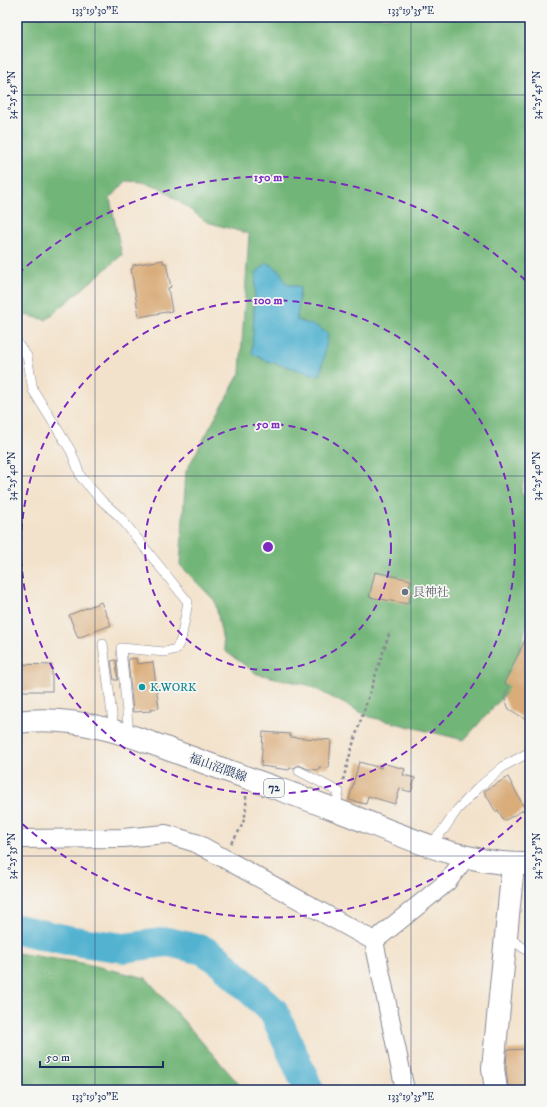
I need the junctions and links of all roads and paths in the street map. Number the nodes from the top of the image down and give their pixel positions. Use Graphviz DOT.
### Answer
graph roads {
  1 [pos="17,343"];
  2 [pos="390,631"];
  3 [pos="103,644"];
  4 [pos="17,722"];
  5 [pos="121,733"];
  6 [pos="530,752"];
  7 [pos="299,771"];
  8 [pos="245,778"];
  9 [pos="337,801"];
  10 [pos="17,839"];
  11 [pos="429,846"];
  12 [pos="220,856"];
  13 [pos="466,857"];
  14 [pos="521,864"];
  15 [pos="505,936"];
  16 [pos="374,941"];
  17 [pos="530,955"];
  18 [pos="405,1090"];
  19 [pos="496,1090"];
  1 -- 5 [label="lane"];
  2 -- 9 [label="path"];
  3 -- 5 [label="lane"];
  4 -- 5 [label="main road, 福山沼隈線 / 72"];
  5 -- 8 [label="main road, 福山沼隈線 / 72"];
  6 -- 11 [label="lane"];
  7 -- 9 [label="lane"];
  8 -- 9 [label="main road, 福山沼隈線 / 72"];
  8 -- 12 [label="path"];
  9 -- 11 [label="main road, 福山沼隈線 / 72"];
  10 -- 12 [label="street"];
  11 -- 13 [label="main road, 福山沼隈線 / 72"];
  12 -- 16 [label="street"];
  13 -- 14 [label="main road, 福山沼隈線 / 72"];
  13 -- 16 [label="street"];
  14 -- 15 [label="main road"];
  15 -- 17 [label="lane"];
  15 -- 19 [label="main road"];
  16 -- 18 [label="street"];
}
